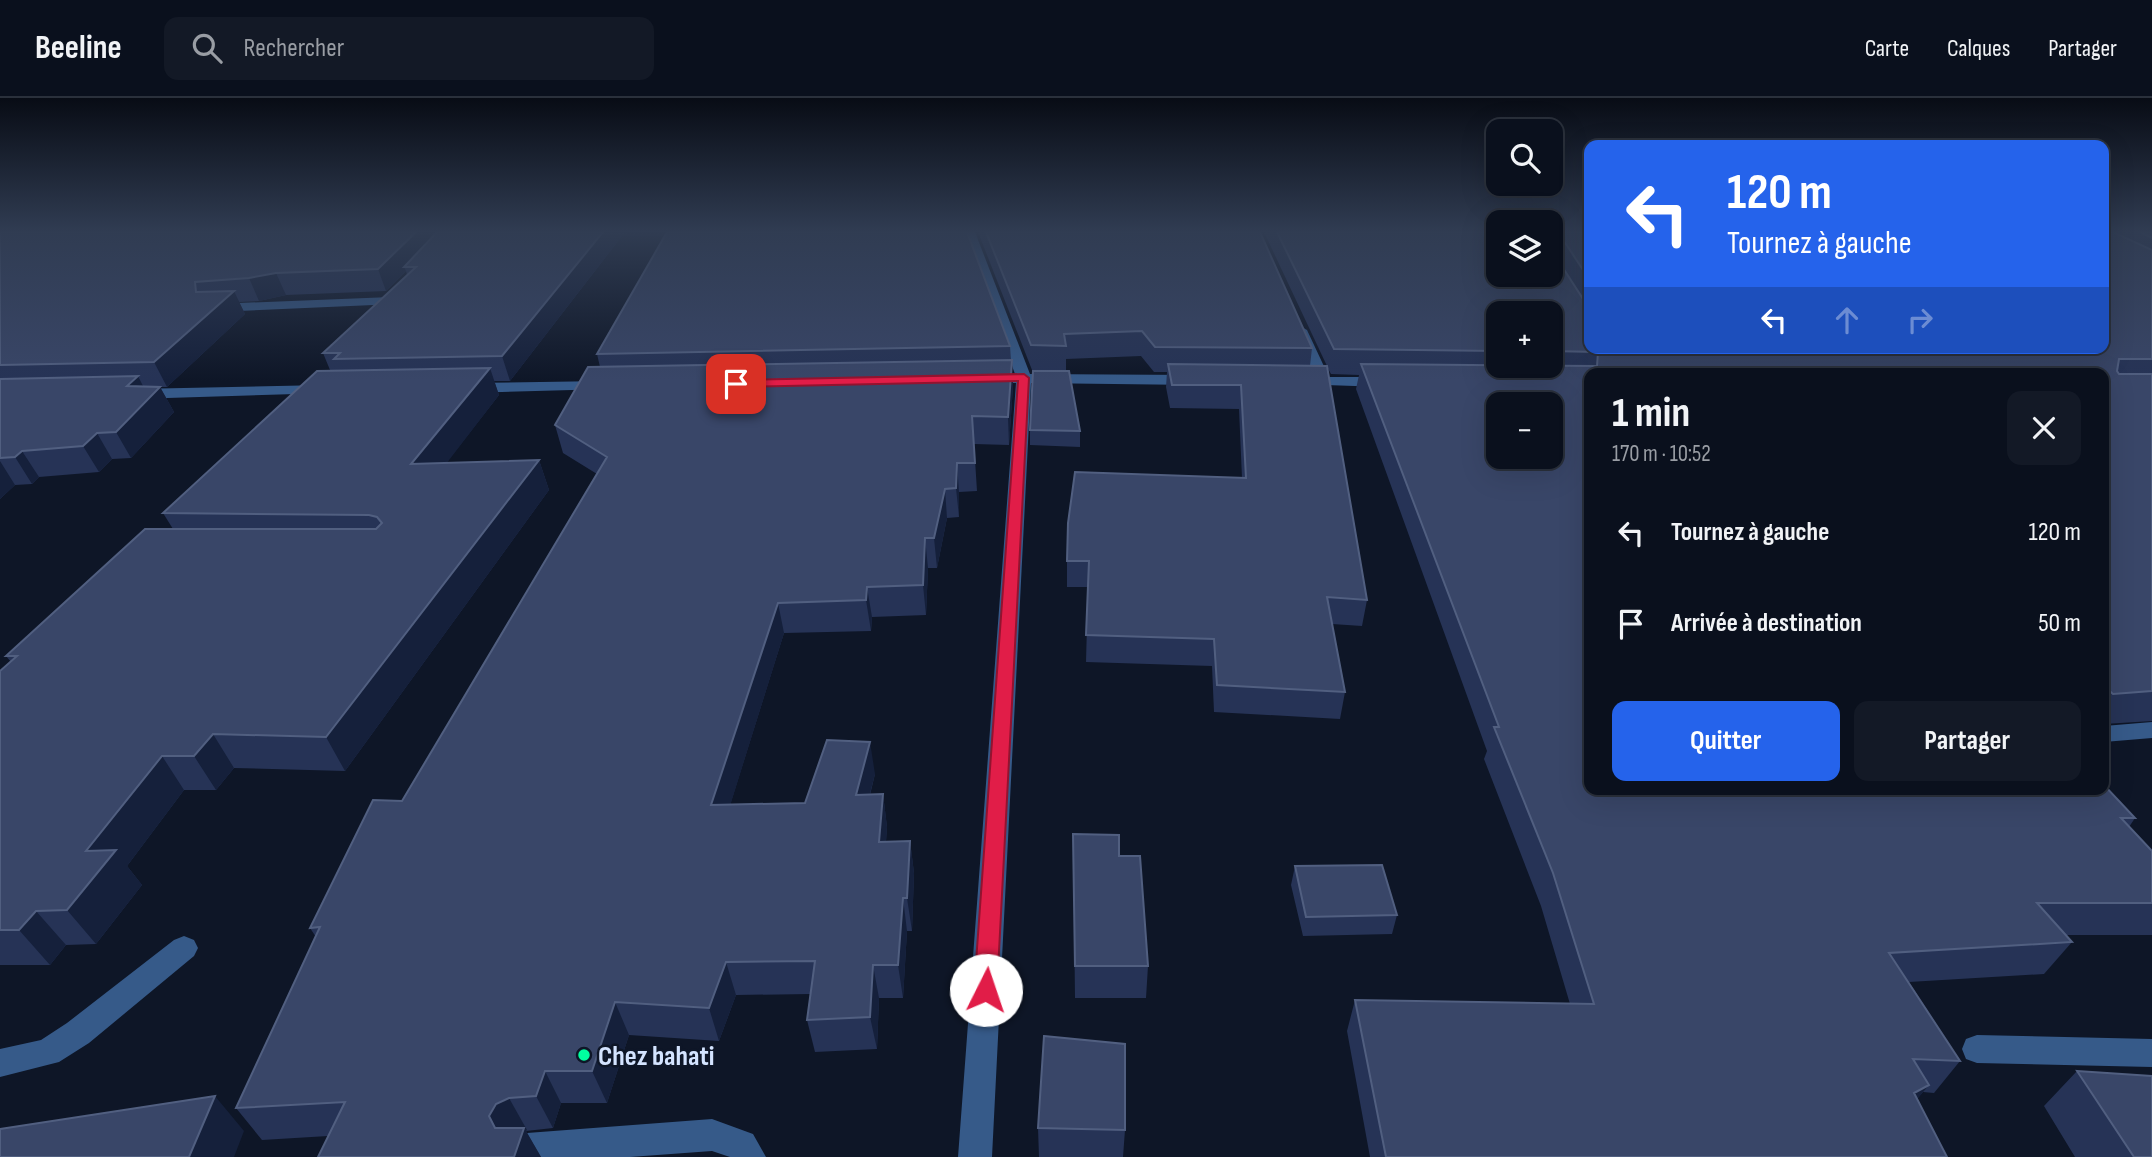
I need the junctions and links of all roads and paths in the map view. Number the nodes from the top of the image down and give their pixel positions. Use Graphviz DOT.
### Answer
graph roads {
  1 [pos="988,281"];
  2 [pos="213,309"];
  3 [pos="1295,319"];
  4 [pos="371,321"];
  5 [pos="322,371"];
  6 [pos="1024,378"];
  7 [pos="970,379"];
  8 [pos="1214,380"];
  9 [pos="1282,381"];
  10 [pos="1323,381"];
  11 [pos="1403,382"];
  12 [pos="617,386"];
  13 [pos="453,388"];
  14 [pos="344,390"];
  15 [pos="303,391"];
  16 [pos="124,394"];
  17 [pos="284,410"];
  18 [pos="2152,730"];
  19 [pos="2109,734"];
  20 [pos="184,948"];
  21 [pos="1977,1049"];
  22 [pos="2152,1053"];
  23 [pos="0,1063"];
  24 [pos="527,1149"];
  25 [pos="749,1157"];
  26 [pos="975,1157"];
  1 -- 6 [label="street"];
  2 -- 4 [label="street"];
  3 -- 10 [label="street"];
  5 -- 15 [label="street"];
  6 -- 7 [label="street"];
  6 -- 8 [label="street"];
  6 -- 26 [label="street"];
  9 -- 10 [label="street"];
  10 -- 11 [label="street"];
  12 -- 13 [label="street"];
  14 -- 15 [label="street"];
  15 -- 16 [label="street"];
  15 -- 17 [label="street"];
  18 -- 19 [label="street"];
  20 -- 23 [label="street"];
  21 -- 22 [label="street"];
  24 -- 25 [label="street"];
}
